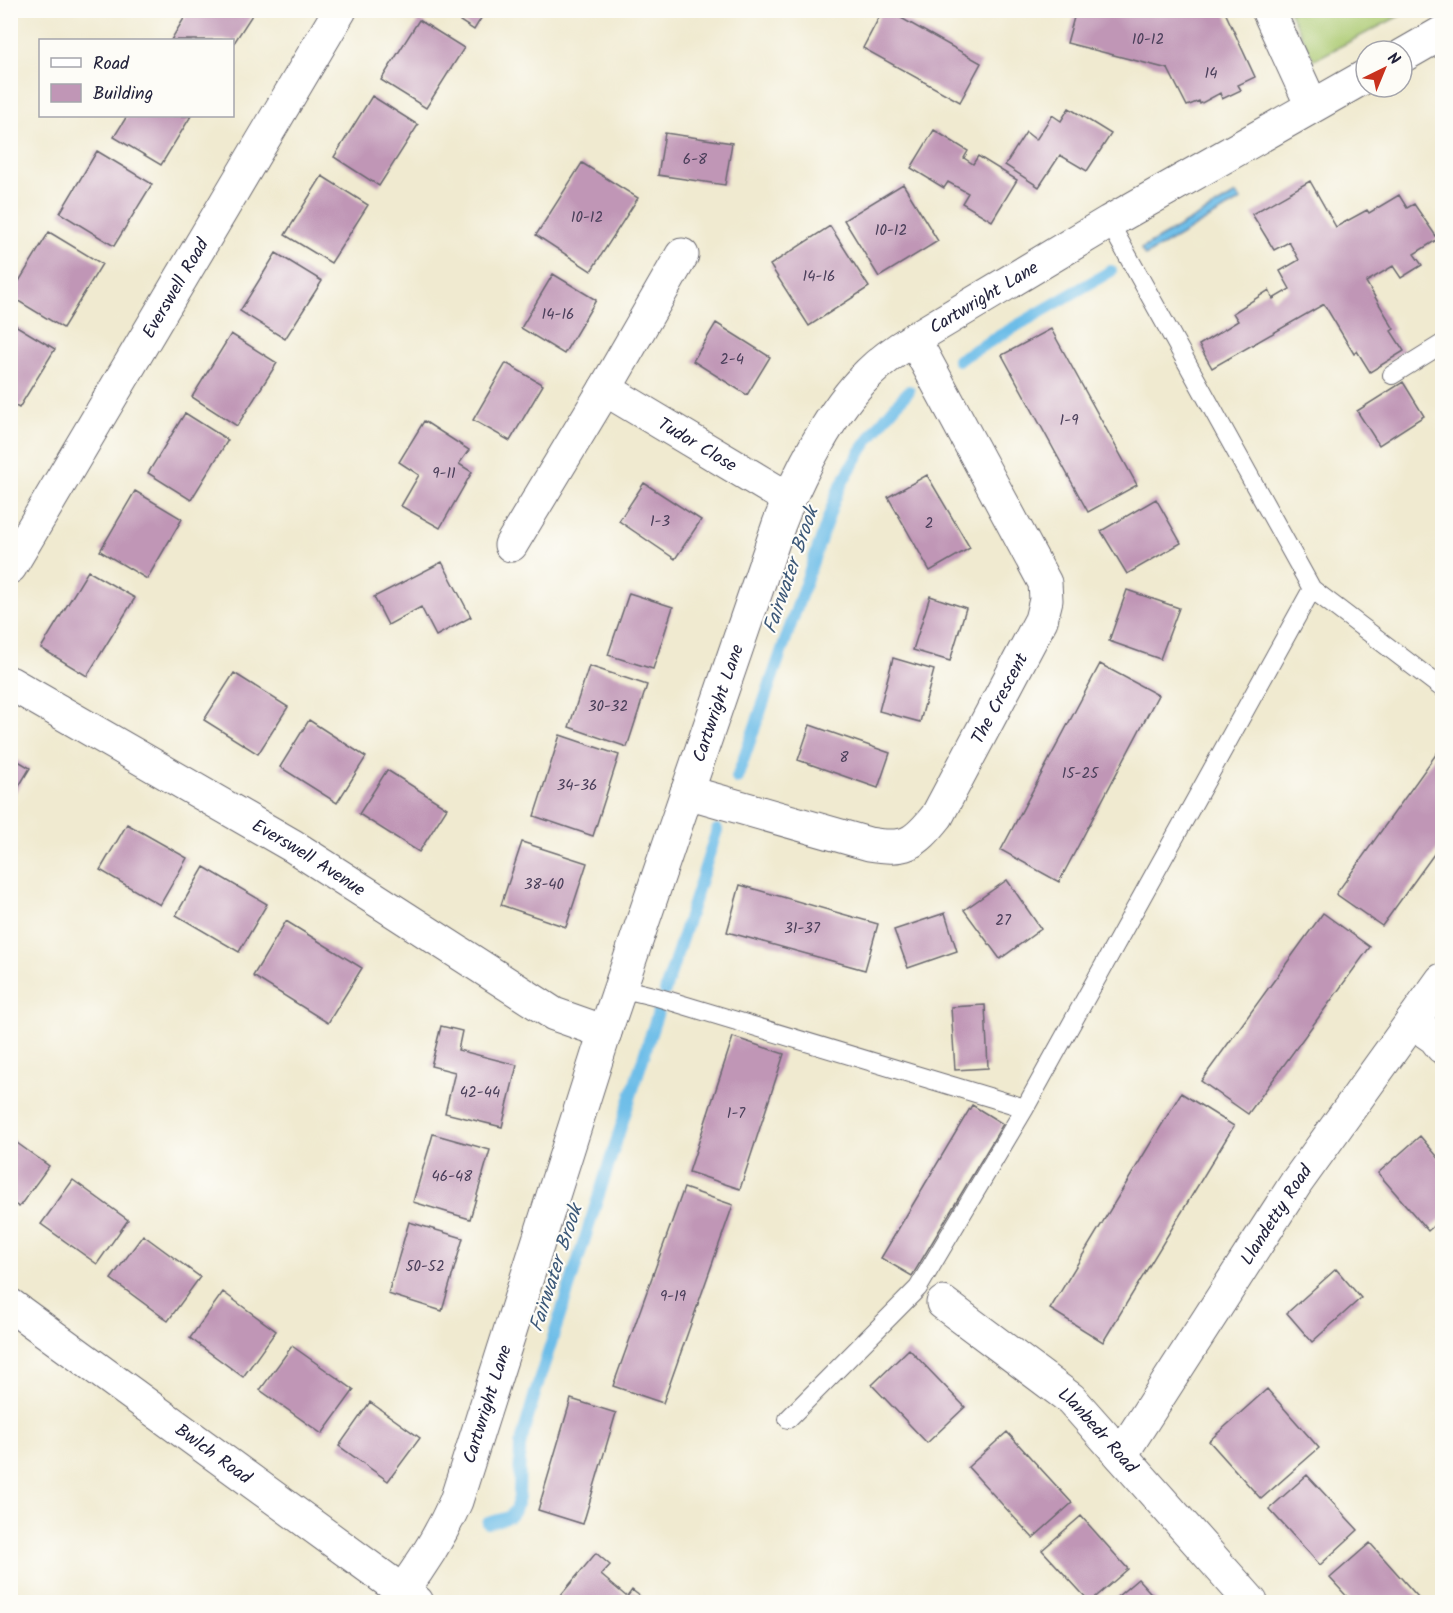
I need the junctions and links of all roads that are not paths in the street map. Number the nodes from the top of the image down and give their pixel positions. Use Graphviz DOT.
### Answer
graph roads {
  1 [pos="340,10"];
  2 [pos="1268,10"];
  3 [pos="1443,33"];
  4 [pos="1414,49"];
  5 [pos="1354,83"];
  6 [pos="1312,106"];
  7 [pos="1109,222"];
  8 [pos="682,255"];
  9 [pos="914,339"];
  10 [pos="1443,344"];
  11 [pos="1392,375"];
  12 [pos="605,389"];
  13 [pos="789,499"];
  14 [pos="511,545"];
  15 [pos="10,567"];
  16 [pos="1312,589"];
  17 [pos="10,683"];
  18 [pos="1443,688"];
  19 [pos="687,792"];
  20 [pos="1443,980"];
  21 [pos="620,988"];
  22 [pos="1412,1022"];
  23 [pos="605,1032"];
  24 [pos="1443,1047"];
  25 [pos="1025,1108"];
  26 [pos="930,1295"];
  27 [pos="10,1305"];
  28 [pos="788,1419"];
  29 [pos="1121,1455"];
  30 [pos="410,1597"];
  31 [pos="1251,1602"];
  1 -- 15 [label="street, Everswell Road"];
  2 -- 6 [label="street"];
  3 -- 4 [label="street"];
  5 -- 6 [label="street, Cartwright Lane"];
  6 -- 7 [label="street, Cartwright Lane"];
  7 -- 9 [label="street, Cartwright Lane"];
  7 -- 16 [label="lane"];
  8 -- 12 [label="street"];
  9 -- 13 [label="street, Cartwright Lane"];
  9 -- 19 [label="street, The Crescent"];
  10 -- 11 [label="lane"];
  12 -- 13 [label="street, Tudor Close"];
  12 -- 14 [label="street"];
  13 -- 19 [label="street, Cartwright Lane"];
  16 -- 18 [label="lane"];
  16 -- 25 [label="lane"];
  17 -- 23 [label="street, Everswell Avenue"];
  19 -- 21 [label="street, Cartwright Lane"];
  20 -- 22 [label="street, Llandetty Road"];
  21 -- 23 [label="street, Cartwright Lane"];
  21 -- 25 [label="lane"];
  22 -- 24 [label="street"];
  22 -- 29 [label="street, Llandetty Road"];
  23 -- 30 [label="street, Cartwright Lane"];
  25 -- 26 [label="lane"];
  26 -- 28 [label="lane"];
  26 -- 29 [label="street, Llanbedr Road"];
  27 -- 30 [label="street, Bwlch Road"];
  29 -- 31 [label="street, Llanbedr Road"];
}
